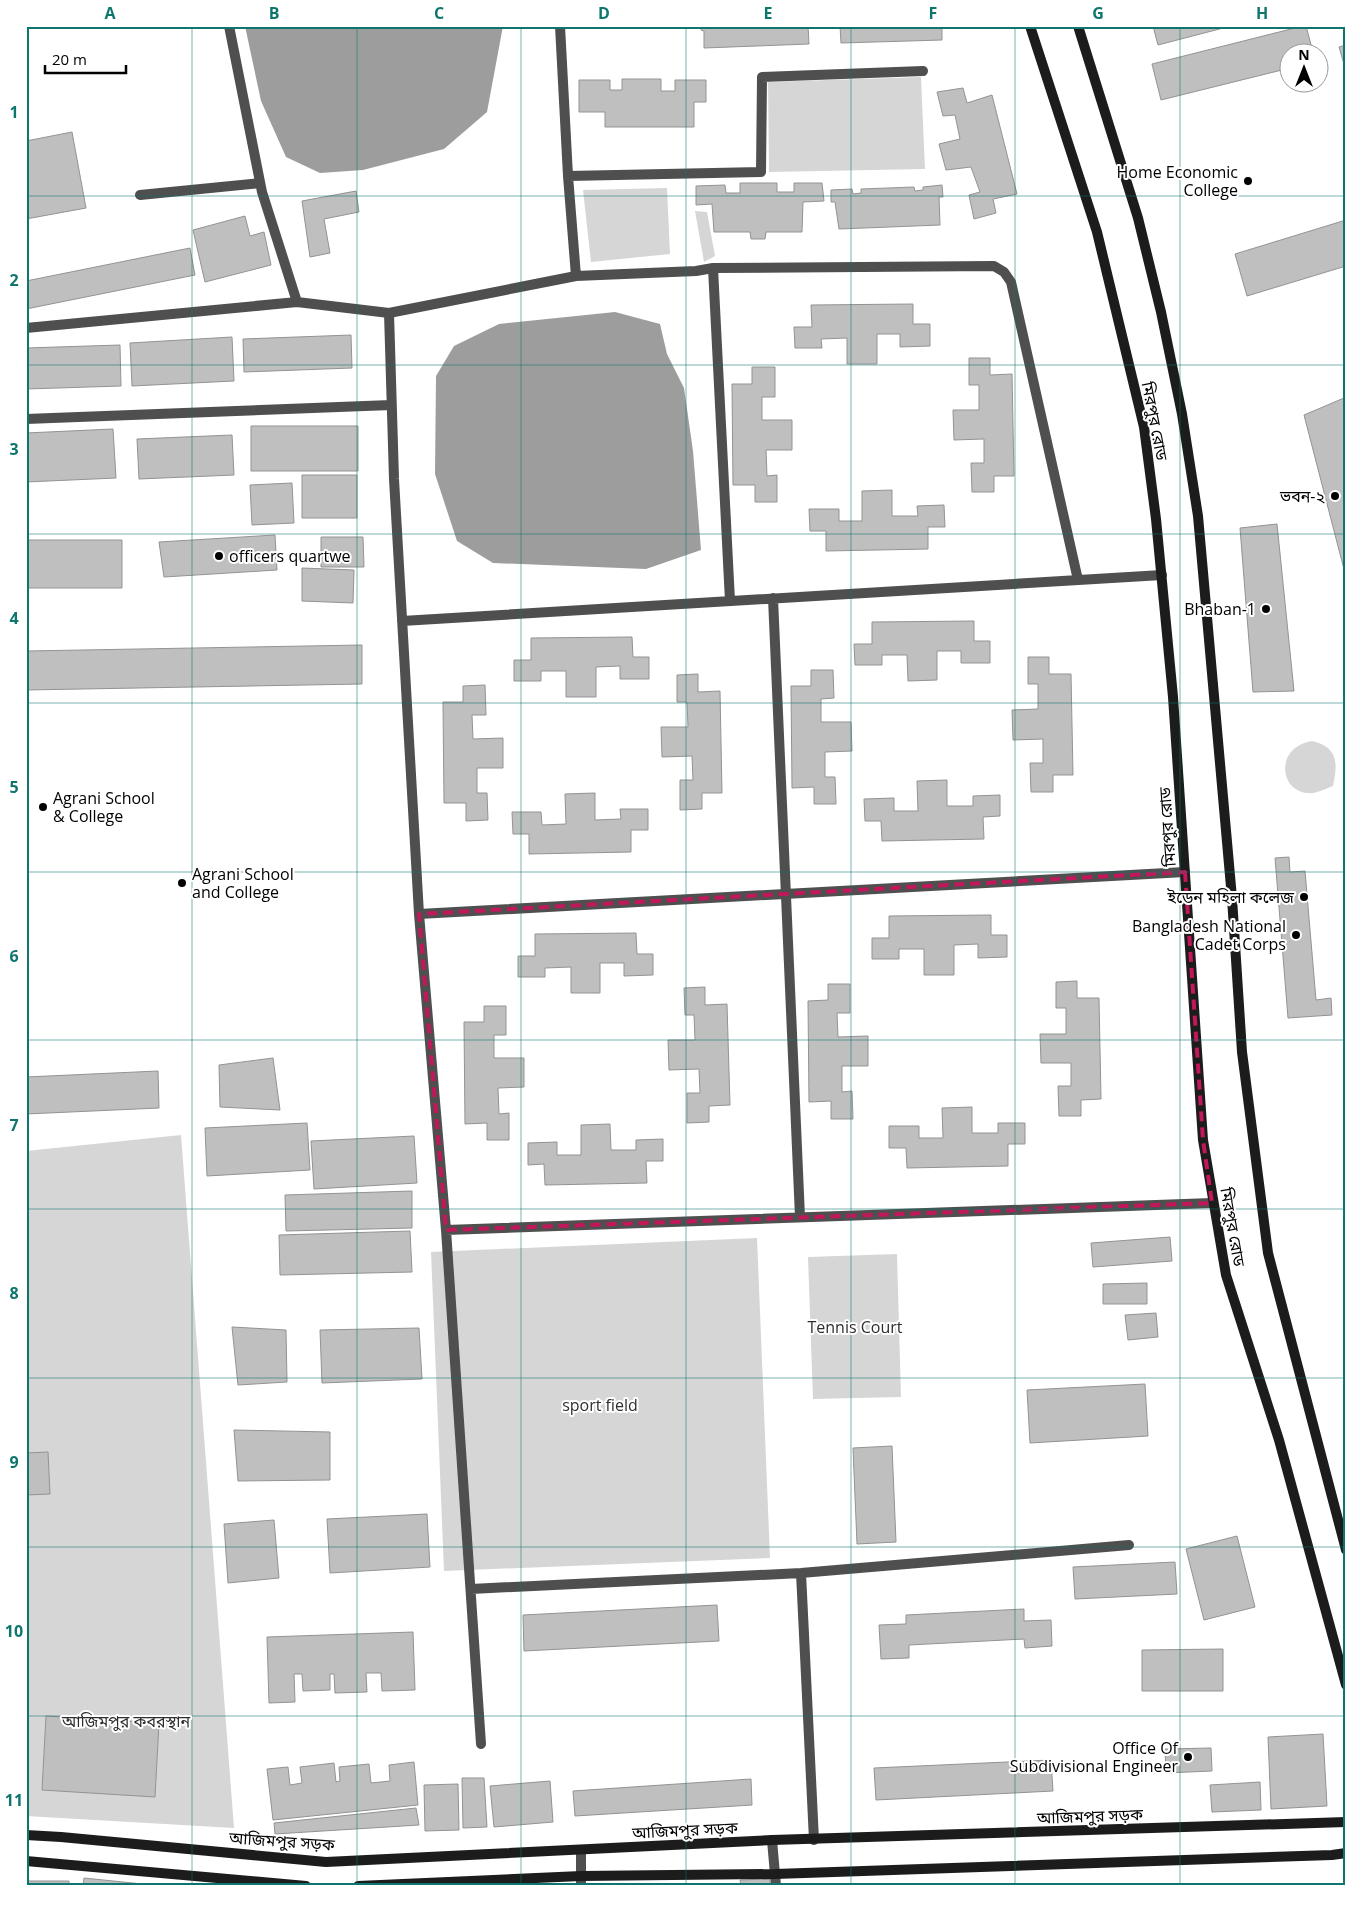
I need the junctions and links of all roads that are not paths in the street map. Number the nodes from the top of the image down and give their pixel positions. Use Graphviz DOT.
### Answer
graph roads {
  1 [pos="229,26"];
  2 [pos="560,26"];
  3 [pos="1030,26"];
  4 [pos="1078,26"];
  5 [pos="923,71"];
  6 [pos="568,176"];
  7 [pos="260,183"];
  8 [pos="140,195"];
  9 [pos="713,268"];
  10 [pos="576,276"];
  11 [pos="297,302"];
  12 [pos="389,313"];
  13 [pos="26,328"];
  14 [pos="391,404"];
  15 [pos="26,419"];
  16 [pos="1162,574"];
  17 [pos="1078,580"];
  18 [pos="773,598"];
  19 [pos="730,601"];
  20 [pos="402,621"];
  21 [pos="1185,872"];
  22 [pos="786,894"];
  23 [pos="419,914"];
  24 [pos="1212,1203"];
  25 [pos="800,1217"];
  26 [pos="446,1230"];
  27 [pos="1129,1546"];
  28 [pos="1346,1550"];
  29 [pos="801,1574"];
  30 [pos="472,1589"];
  31 [pos="1346,1684"];
  32 [pos="482,1744"];
  33 [pos="1346,1822"];
  34 [pos="26,1836"];
  35 [pos="772,1840"];
  36 [pos="814,1840"];
  37 [pos="580,1850"];
  38 [pos="1346,1853"];
  39 [pos="26,1861"];
  40 [pos="774,1874"];
  41 [pos="581,1881"];
  42 [pos="306,1886"];
  43 [pos="358,1886"];
  44 [pos="776,1886"];
  1 -- 7 [label="street"];
  2 -- 6 [label="street"];
  3 -- 16 [label="main road, মিরপুর রোড"];
  4 -- 28 [label="main road, মিরপুর রোড"];
  5 -- 6 [label="street"];
  6 -- 10 [label="street"];
  7 -- 8 [label="street"];
  7 -- 11 [label="street"];
  9 -- 10 [label="street"];
  9 -- 17 [label="street"];
  9 -- 19 [label="street"];
  10 -- 12 [label="street"];
  11 -- 12 [label="street"];
  11 -- 13 [label="street"];
  12 -- 14 [label="street"];
  14 -- 15 [label="street"];
  14 -- 20 [label="street"];
  16 -- 17 [label="street"];
  16 -- 21 [label="main road, মিরপুর রোড"];
  17 -- 18 [label="street"];
  18 -- 19 [label="street"];
  18 -- 22 [label="street"];
  19 -- 20 [label="street"];
  20 -- 23 [label="street"];
  21 -- 22 [label="street"];
  21 -- 24 [label="main road, মিরপুর রোড"];
  22 -- 23 [label="street"];
  22 -- 25 [label="street"];
  23 -- 26 [label="street"];
  24 -- 25 [label="street"];
  24 -- 31 [label="main road, মিরপুর রোড"];
  25 -- 26 [label="street"];
  26 -- 30 [label="street"];
  27 -- 29 [label="street"];
  29 -- 30 [label="street"];
  29 -- 36 [label="street"];
  30 -- 32 [label="street"];
  33 -- 36 [label="main road, আজিমপুর সড়ক"];
  34 -- 37 [label="main road, আজিমপুর সড়ক"];
  35 -- 36 [label="main road, আজিমপুর সড়ক"];
  35 -- 37 [label="main road, আজিমপুর সড়ক"];
  35 -- 40 [label="street"];
  37 -- 41 [label="street"];
  38 -- 40 [label="main road"];
  39 -- 42 [label="main road"];
  40 -- 41 [label="main road"];
  40 -- 44 [label="street"];
  41 -- 43 [label="main road"];
}
